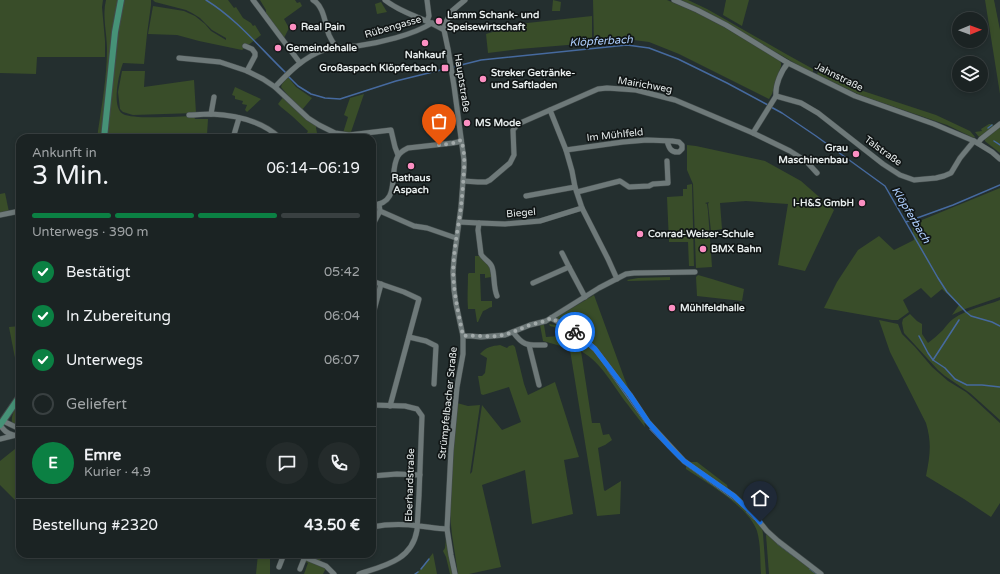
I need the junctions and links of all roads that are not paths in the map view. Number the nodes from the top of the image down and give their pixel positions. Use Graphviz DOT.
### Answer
graph roads {
  1 [pos="121,0"];
  2 [pos="253,0"];
  3 [pos="313,0"];
  4 [pos="384,0"];
  5 [pos="427,0"];
  6 [pos="465,0"];
  7 [pos="674,0"];
  8 [pos="430,22"];
  9 [pos="444,30"];
  10 [pos="245,46"];
  11 [pos="336,47"];
  12 [pos="179,58"];
  13 [pos="788,62"];
  14 [pos="300,63"];
  15 [pos="247,72"];
  16 [pos="275,87"];
  17 [pos="776,96"];
  18 [pos="214,97"];
  19 [pos="550,110"];
  20 [pos="211,114"];
  21 [pos="189,115"];
  22 [pos="239,118"];
  23 [pos="1000,124"];
  24 [pos="753,133"];
  25 [pos="104,134"];
  26 [pos="234,134"];
  27 [pos="274,134"];
  28 [pos="342,134"];
  29 [pos="357,134"];
  30 [pos="461,140"];
  31 [pos="666,141"];
  32 [pos="976,142"];
  33 [pos="566,150"];
  34 [pos="398,155"];
  35 [pos="1000,159"];
  36 [pos="667,161"];
  37 [pos="817,173"];
  38 [pos="463,181"];
  39 [pos="576,190"];
  40 [pos="526,196"];
  41 [pos="376,204"];
  42 [pos="379,204"];
  43 [pos="582,208"];
  44 [pos="380,211"];
  45 [pos="16,212"];
  46 [pos="0,215"];
  47 [pos="376,218"];
  48 [pos="459,222"];
  49 [pos="479,223"];
  50 [pos="456,238"];
  51 [pos="562,252"];
  52 [pos="569,267"];
  53 [pos="695,272"];
  54 [pos="617,279"];
  55 [pos="376,282"];
  56 [pos="533,283"];
  57 [pos="382,284"];
  58 [pos="497,296"];
  59 [pos="585,297"];
  60 [pos="376,304"];
  61 [pos="551,318"];
  62 [pos="513,332"];
  63 [pos="463,336"];
  64 [pos="409,337"];
  65 [pos="529,345"];
  66 [pos="545,345"];
  67 [pos="434,384"];
  68 [pos="539,385"];
  69 [pos="16,402"];
  70 [pos="376,405"];
  71 [pos="390,406"];
  72 [pos="12,408"];
  73 [pos="1,424"];
  74 [pos="12,426"];
  75 [pos="16,428"];
  76 [pos="14,435"];
  77 [pos="0,439"];
  78 [pos="420,475"];
  79 [pos="376,476"];
  80 [pos="376,526"];
  81 [pos="418,526"];
  82 [pos="447,529"];
  83 [pos="282,558"];
  84 [pos="304,558"];
  85 [pos="309,558"];
  86 [pos="279,566"];
  87 [pos="300,569"];
  88 [pos="334,574"];
  89 [pos="359,574"];
  90 [pos="455,574"];
  91 [pos="821,574"];
  1 -- 25 [label="main road"];
  2 -- 14 [label="street"];
  3 -- 11 [label="street"];
  4 -- 8 [label="street"];
  5 -- 8 [label="street"];
  6 -- 9 [label="street"];
  7 -- 13 [label="street, Jahnstraße"];
  8 -- 9 [label="street"];
  8 -- 11 [label="street, Rübengasse"];
  9 -- 30 [label="street, Hauptstraße"];
  10 -- 15 [label="street"];
  11 -- 14 [label="street, Rübengasse"];
  12 -- 15 [label="street"];
  13 -- 17 [label="street"];
  13 -- 32 [label="street, Jahnstraße"];
  14 -- 16 [label="street, Rübengasse"];
  15 -- 16 [label="street"];
  16 -- 28 [label="street"];
  17 -- 24 [label="street"];
  17 -- 32 [label="street, Talstraße"];
  18 -- 20 [label="street"];
  19 -- 24 [label="street, Mairichweg"];
  19 -- 33 [label="street"];
  19 -- 38 [label="street, Mairichweg"];
  20 -- 21 [label="street"];
  20 -- 22 [label="street"];
  22 -- 26 [label="street"];
  22 -- 27 [label="street"];
  23 -- 32 [label="street, Talstraße"];
  24 -- 37 [label="street, Mairichweg"];
  29 -- 34 [label="street"];
  30 -- 34 [label="street"];
  30 -- 38 [label="street, Strümpfelbacher Straße"];
  31 -- 33 [label="street, Im Mühlfeld"];
  32 -- 35 [label="street, Jahnstraße"];
  33 -- 39 [label="street"];
  34 -- 42 [label="street"];
  36 -- 39 [label="street"];
  38 -- 48 [label="street, Strümpfelbacher Straße"];
  39 -- 40 [label="street"];
  39 -- 43 [label="street"];
  41 -- 42 [label="street"];
  42 -- 44 [label="street"];
  43 -- 49 [label="street, Biegel"];
  43 -- 54 [label="street"];
  44 -- 47 [label="street"];
  44 -- 50 [label="street"];
  45 -- 46 [label="street"];
  48 -- 49 [label="street, Biegel"];
  48 -- 50 [label="street, Strümpfelbacher Straße"];
  49 -- 58 [label="street"];
  50 -- 63 [label="street, Strümpfelbacher Straße"];
  51 -- 52 [label="street"];
  52 -- 56 [label="street"];
  52 -- 59 [label="street"];
  53 -- 54 [label="street"];
  54 -- 59 [label="street"];
  55 -- 57 [label="street"];
  57 -- 60 [label="street"];
  57 -- 64 [label="street"];
  59 -- 61 [label="street"];
  61 -- 62 [label="street"];
  61 -- 91 [label="street"];
  62 -- 63 [label="street"];
  62 -- 65 [label="street"];
  63 -- 82 [label="street, Strümpfelbacher Straße"];
  64 -- 67 [label="street"];
  64 -- 71 [label="street"];
  65 -- 66 [label="street"];
  65 -- 68 [label="street"];
  69 -- 72 [label="main road"];
  70 -- 71 [label="street, Eberhardstraße"];
  71 -- 78 [label="street, Eberhardstraße"];
  72 -- 73 [label="main road"];
  72 -- 74 [label="street"];
  73 -- 74 [label="street"];
  73 -- 76 [label="street"];
  74 -- 75 [label="street"];
  76 -- 77 [label="street"];
  78 -- 79 [label="street"];
  78 -- 81 [label="street, Eberhardstraße"];
  80 -- 81 [label="street"];
  81 -- 82 [label="street"];
  81 -- 89 [label="street, Eberhardstraße"];
  82 -- 90 [label="street, Strümpfelbacher Straße"];
  83 -- 86 [label="street"];
  84 -- 87 [label="street"];
  85 -- 88 [label="street"];
}
